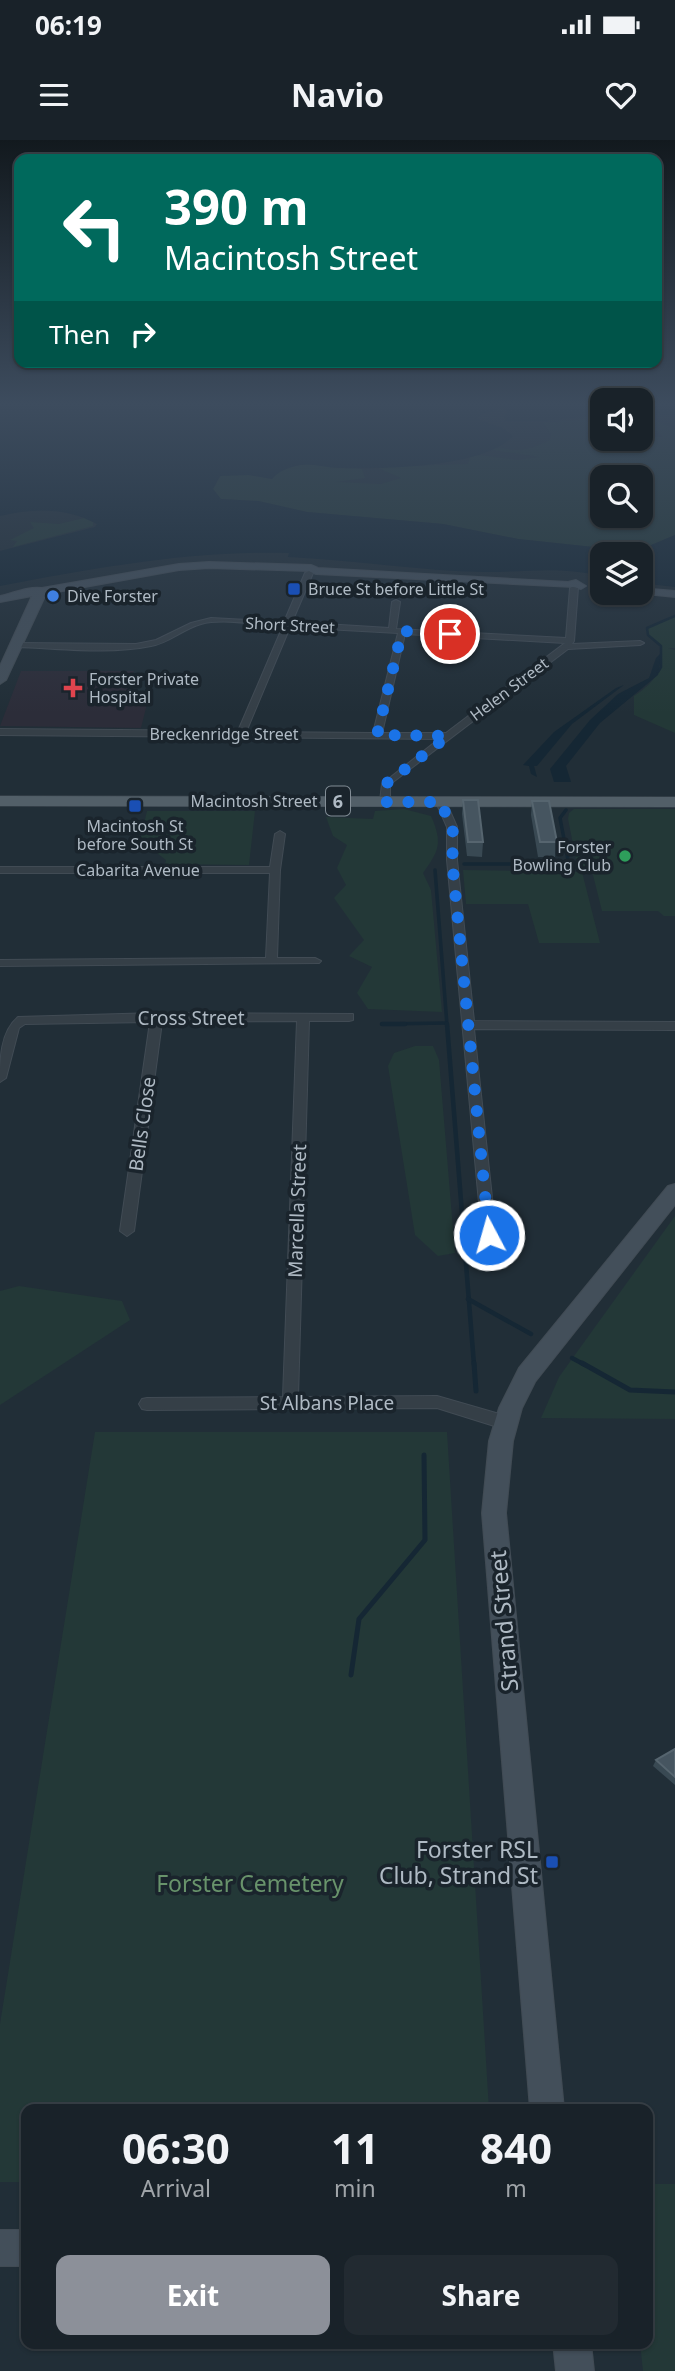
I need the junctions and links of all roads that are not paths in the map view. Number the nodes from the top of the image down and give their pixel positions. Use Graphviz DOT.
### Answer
graph roads {
  1 [pos="310,571"];
  2 [pos="579,586"];
  3 [pos="653,592"];
  4 [pos="35,594"];
  5 [pos="675,594"];
  6 [pos="0,599"];
  7 [pos="396,602"];
  8 [pos="287,625"];
  9 [pos="397,631"];
  10 [pos="640,643"];
  11 [pos="568,644"];
  12 [pos="9,647"];
  13 [pos="0,680"];
  14 [pos="0,732"];
  15 [pos="241,734"];
  16 [pos="377,735"];
  17 [pos="448,736"];
  18 [pos="0,794"];
  19 [pos="675,794"];
  20 [pos="384,798"];
  21 [pos="0,801"];
  22 [pos="441,802"];
  23 [pos="675,802"];
  24 [pos="280,834"];
  25 [pos="0,870"];
  26 [pos="275,870"];
  27 [pos="271,961"];
  28 [pos="315,961"];
  29 [pos="0,963"];
  30 [pos="157,1017"];
  31 [pos="349,1017"];
  32 [pos="303,1019"];
  33 [pos="469,1025"];
  34 [pos="675,1026"];
  35 [pos="0,1078"];
  36 [pos="675,1191"];
  37 [pos="127,1231"];
  38 [pos="489,1235"];
  39 [pos="290,1403"];
  40 [pos="147,1404"];
  41 [pos="504,1422"];
  42 [pos="547,2104"];
  43 [pos="0,2248"];
  44 [pos="21,2248"];
  45 [pos="573,2349"];
  46 [pos="575,2371"];
  1 -- 2 [label="street"];
  1 -- 4 [label="street"];
  1 -- 8 [label="street"];
  2 -- 11 [label="street"];
  3 -- 5 [label="street"];
  4 -- 6 [label="street"];
  4 -- 12 [label="street"];
  7 -- 9 [label="street"];
  8 -- 9 [label="street, Short Street"];
  8 -- 12 [label="street, Short Street"];
  8 -- 15 [label="street"];
  9 -- 11 [label="street, Short Street"];
  9 -- 16 [label="street"];
  10 -- 11 [label="street, Short Street"];
  11 -- 17 [label="street, Helen Street"];
  12 -- 13 [label="street"];
  14 -- 15 [label="street, Breckenridge Street"];
  15 -- 16 [label="street, Breckenridge Street"];
  16 -- 17 [label="street, Breckenridge Street"];
  17 -- 20 [label="street, Helen Street"];
  18 -- 20 [label="main road, Macintosh Street / 6"];
  19 -- 20 [label="main road, Macintosh Street / 6"];
  20 -- 21 [label="main road, Macintosh Street / 6"];
  20 -- 22 [label="main road, Macintosh Street / 6"];
  22 -- 23 [label="main road, Macintosh Street / 6"];
  22 -- 33 [label="street"];
  24 -- 26 [label="street"];
  25 -- 26 [label="street, Cabarita Avenue"];
  26 -- 27 [label="street"];
  27 -- 28 [label="street"];
  27 -- 29 [label="street"];
  30 -- 32 [label="street, Cross Street"];
  30 -- 35 [label="street, Cross Street"];
  30 -- 37 [label="street, Bells Close"];
  31 -- 32 [label="street, Cross Street"];
  32 -- 39 [label="street, Marcella Street"];
  33 -- 34 [label="street"];
  33 -- 38 [label="street"];
  36 -- 41 [label="street, Strand Street"];
  39 -- 40 [label="street, St Albans Place"];
  39 -- 41 [label="street, St Albans Place"];
  41 -- 42 [label="street, Strand Street"];
  43 -- 44 [label="street"];
  45 -- 46 [label="street"];
}
